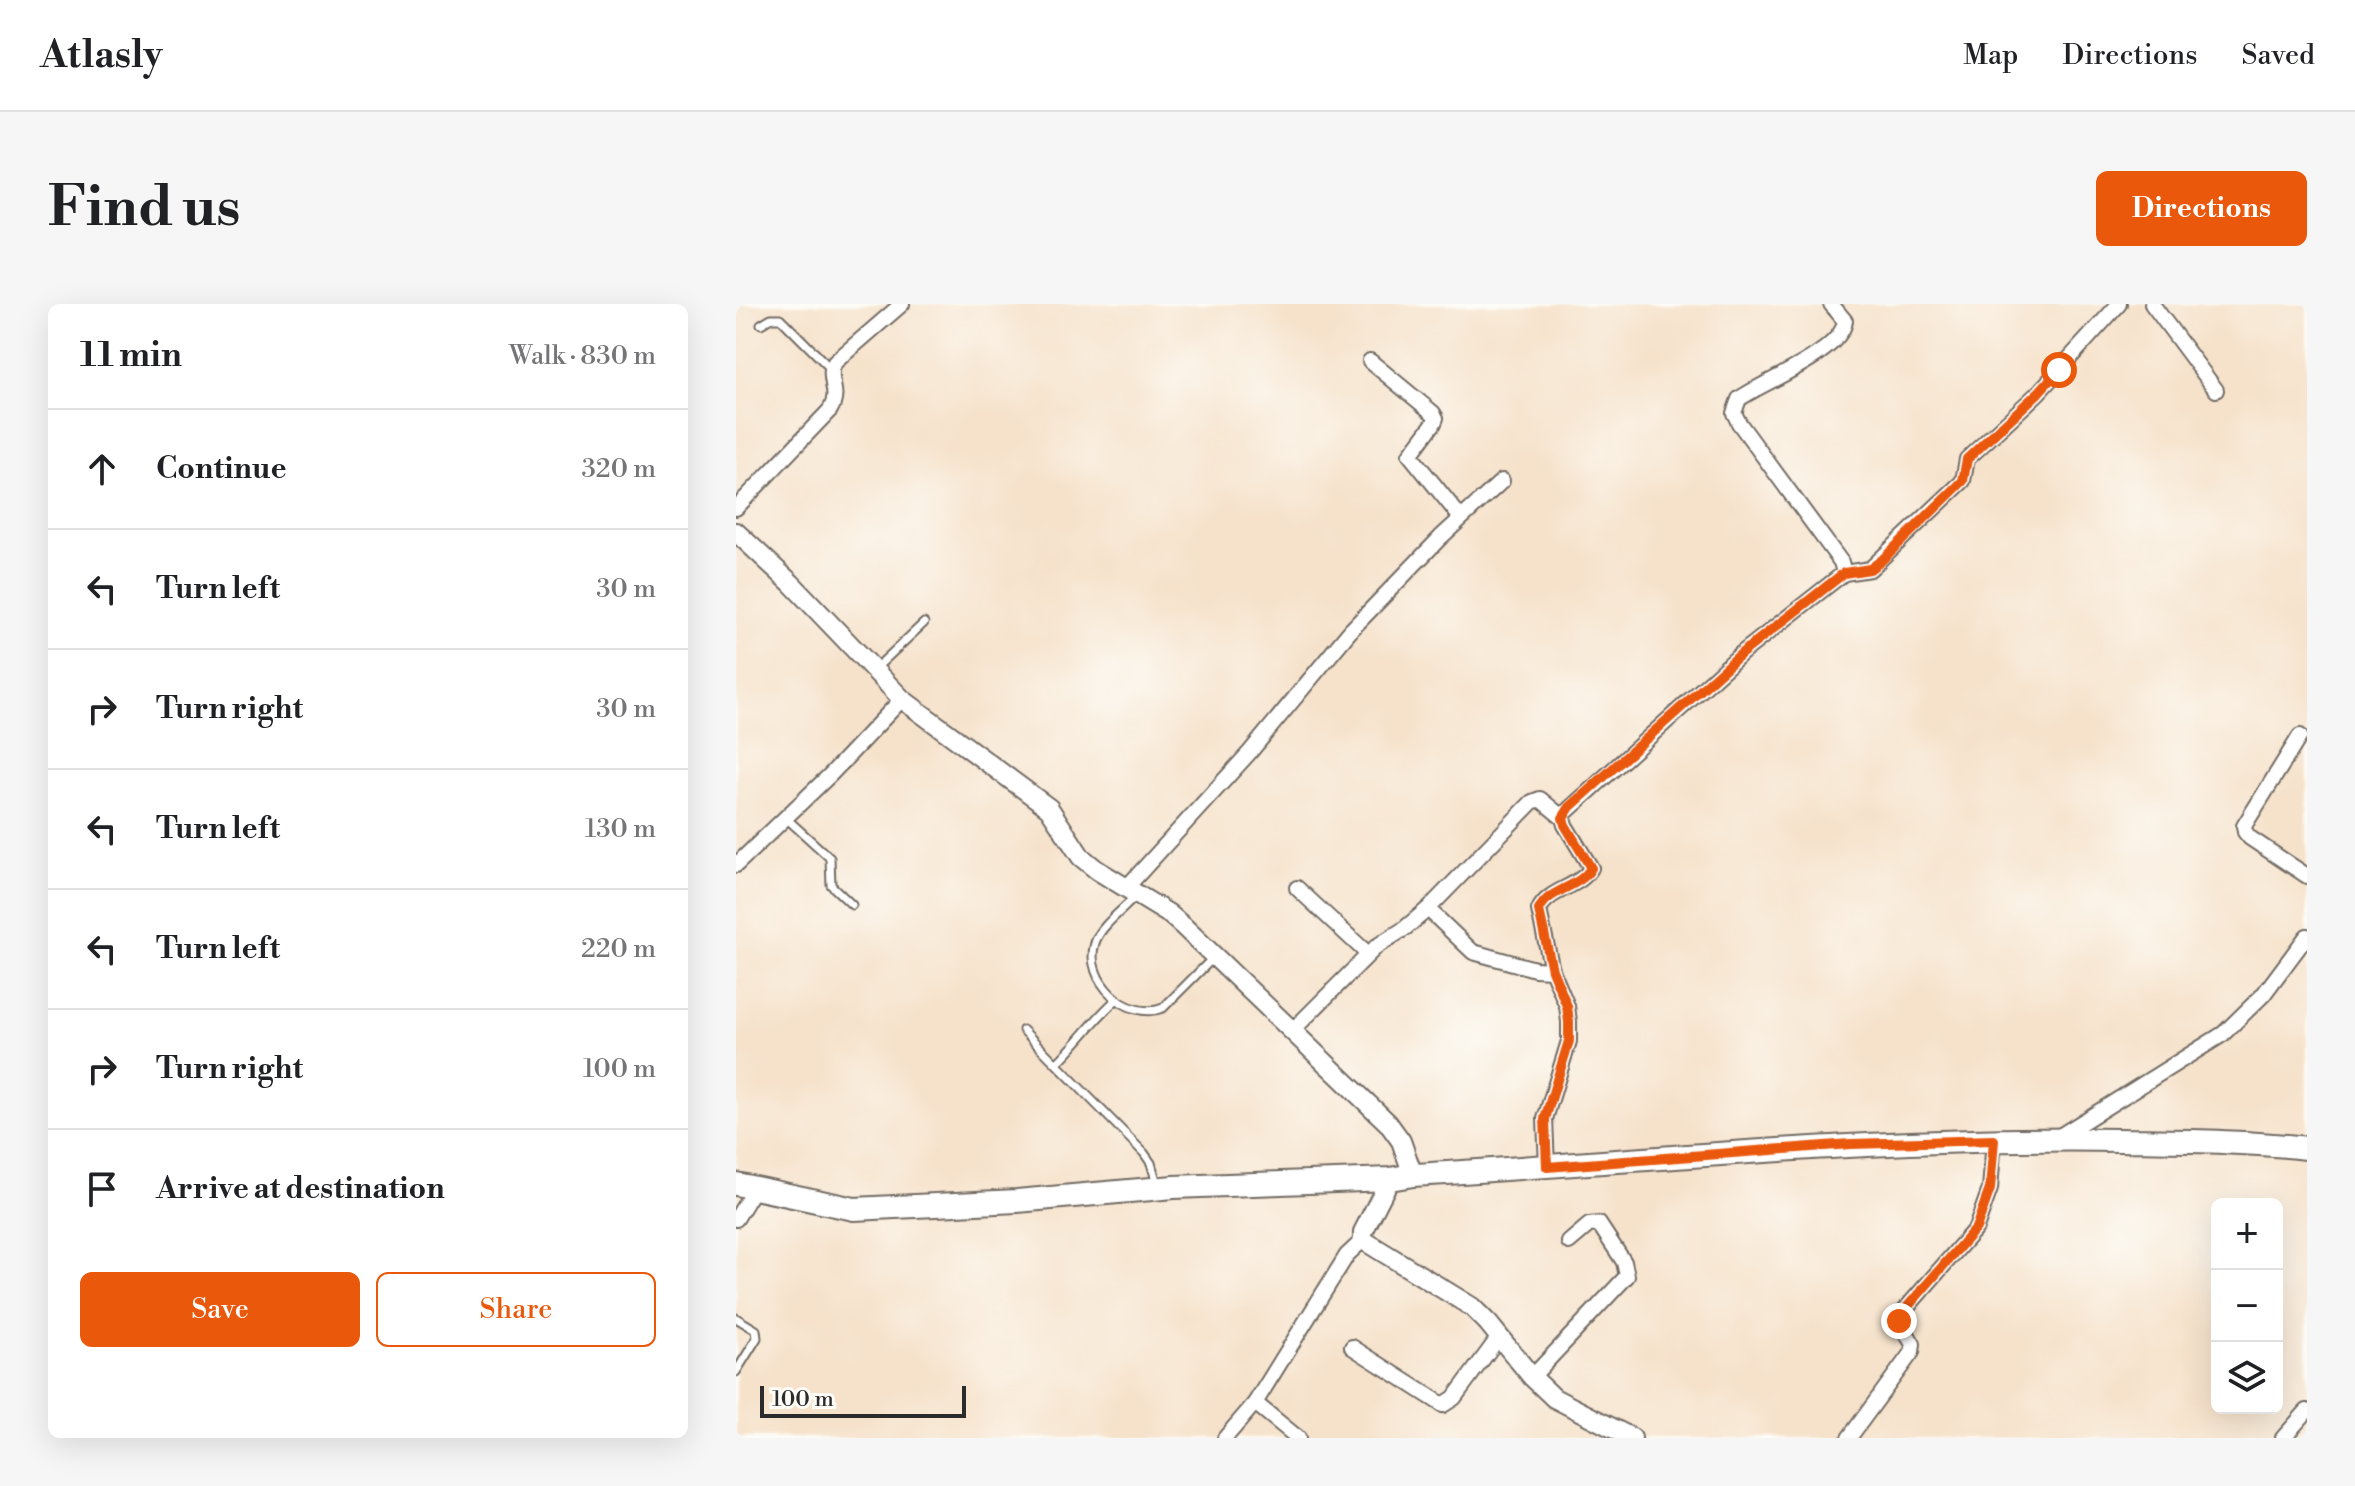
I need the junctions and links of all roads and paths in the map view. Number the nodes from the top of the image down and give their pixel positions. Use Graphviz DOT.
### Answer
graph roads {
  1 [pos="902,304"];
  2 [pos="1831,304"];
  3 [pos="2119,304"];
  4 [pos="2152,304"];
  5 [pos="761,324"];
  6 [pos="1370,361"];
  7 [pos="831,369"];
  8 [pos="2216,390"];
  9 [pos="1502,481"];
  10 [pos="736,508"];
  11 [pos="1461,518"];
  12 [pos="736,532"];
  13 [pos="1844,573"];
  14 [pos="924,623"];
  15 [pos="873,671"];
  16 [pos="902,699"];
  17 [pos="2300,736"];
  18 [pos="786,818"];
  19 [pos="1563,818"];
  20 [pos="736,865"];
  21 [pos="2307,876"];
  22 [pos="1297,888"];
  23 [pos="1132,891"];
  24 [pos="852,905"];
  25 [pos="1428,909"];
  26 [pos="2307,936"];
  27 [pos="1368,954"];
  28 [pos="1214,957"];
  29 [pos="1552,970"];
  30 [pos="1116,1000"];
  31 [pos="1023,1030"];
  32 [pos="1292,1031"];
  33 [pos="1057,1063"];
  34 [pos="2055,1139"];
  35 [pos="1994,1140"];
  36 [pos="2307,1148"];
  37 [pos="1547,1167"];
  38 [pos="1402,1177"];
  39 [pos="746,1186"];
  40 [pos="1158,1189"];
  41 [pos="736,1219"];
  42 [pos="1363,1240"];
  43 [pos="1569,1242"];
  44 [pos="736,1318"];
  45 [pos="1499,1337"];
  46 [pos="1352,1347"];
  47 [pos="736,1372"];
  48 [pos="1532,1377"];
  49 [pos="1255,1403"];
  50 [pos="2307,1411"];
  51 [pos="1225,1438"];
  52 [pos="1298,1438"];
  53 [pos="1632,1438"];
  54 [pos="1849,1438"];
  55 [pos="2283,1438"];
  1 -- 7 [label="street"];
  2 -- 13 [label="street"];
  3 -- 13 [label="street"];
  4 -- 8 [label="street"];
  5 -- 7 [label="lane"];
  6 -- 11 [label="street"];
  7 -- 10 [label="street"];
  9 -- 11 [label="street"];
  11 -- 23 [label="street"];
  12 -- 15 [label="street"];
  13 -- 19 [label="street"];
  14 -- 15 [label="lane"];
  15 -- 16 [label="street"];
  16 -- 18 [label="street"];
  16 -- 23 [label="street"];
  17 -- 21 [label="street"];
  18 -- 20 [label="street"];
  18 -- 24 [label="lane"];
  19 -- 25 [label="street"];
  19 -- 29 [label="street"];
  22 -- 27 [label="street"];
  23 -- 28 [label="street"];
  23 -- 30 [label="lane"];
  25 -- 27 [label="street"];
  25 -- 29 [label="street"];
  26 -- 34 [label="street"];
  27 -- 32 [label="street"];
  28 -- 30 [label="lane"];
  28 -- 32 [label="street"];
  29 -- 37 [label="street"];
  30 -- 33 [label="lane"];
  31 -- 33 [label="lane"];
  32 -- 38 [label="street"];
  33 -- 40 [label="lane"];
  34 -- 35 [label="main road"];
  34 -- 36 [label="main road"];
  35 -- 37 [label="main road"];
  35 -- 54 [label="street"];
  37 -- 38 [label="main road"];
  38 -- 40 [label="main road"];
  38 -- 42 [label="street"];
  39 -- 40 [label="main road"];
  39 -- 41 [label="street"];
  42 -- 45 [label="street"];
  42 -- 49 [label="street"];
  43 -- 48 [label="street"];
  44 -- 47 [label="lane"];
  45 -- 46 [label="street"];
  45 -- 48 [label="street"];
  48 -- 53 [label="street"];
  49 -- 51 [label="street"];
  49 -- 52 [label="street"];
  50 -- 55 [label="street"];
}
